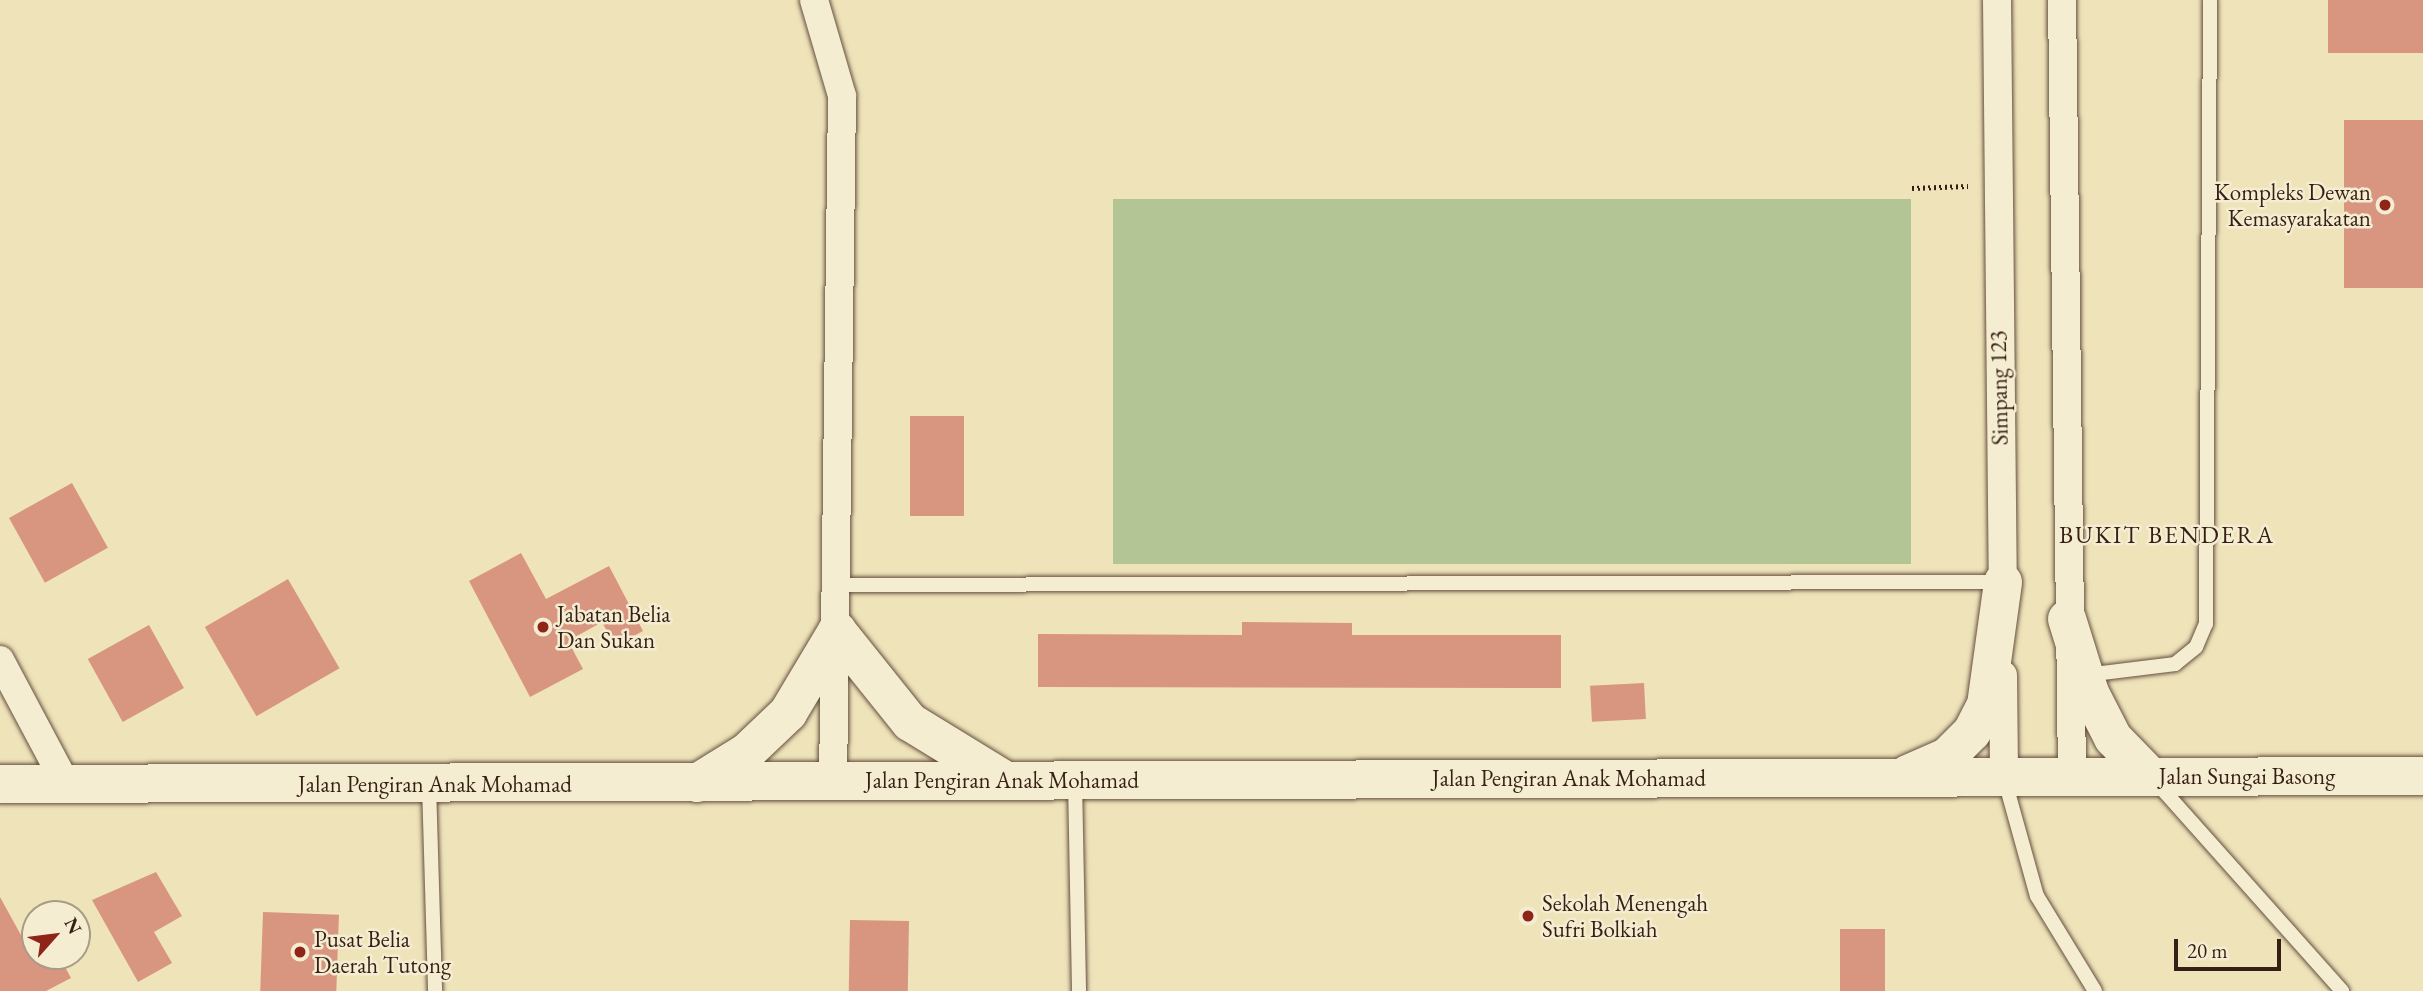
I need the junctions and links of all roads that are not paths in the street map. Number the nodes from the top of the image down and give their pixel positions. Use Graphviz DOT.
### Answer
graph roads {
  1 [pos="814,0"];
  2 [pos="1997,0"];
  3 [pos="2062,0"];
  4 [pos="2210,0"];
  5 [pos="2003,582"];
  6 [pos="837,586"];
  7 [pos="2067,619"];
  8 [pos="837,631"];
  9 [pos="0,660"];
  10 [pos="2084,675"];
  11 [pos="2071,775"];
  12 [pos="2004,776"];
  13 [pos="2150,776"];
  14 [pos="2423,776"];
  15 [pos="1903,777"];
  16 [pos="1075,779"];
  17 [pos="1005,780"];
  18 [pos="834,781"];
  19 [pos="0,784"];
  20 [pos="66,784"];
  21 [pos="429,784"];
  22 [pos="695,784"];
  23 [pos="435,991"];
  24 [pos="1079,991"];
  25 [pos="2095,991"];
  26 [pos="2342,991"];
  1 -- 6 [label="street"];
  2 -- 5 [label="street, Simpang 123"];
  3 -- 7 [label="street"];
  4 -- 10 [label="lane"];
  5 -- 6 [label="lane"];
  5 -- 12 [label="street, Simpang 123"];
  5 -- 15 [label="street"];
  6 -- 8 [label="street"];
  7 -- 10 [label="street"];
  7 -- 11 [label="street"];
  8 -- 17 [label="street"];
  8 -- 18 [label="street"];
  8 -- 22 [label="street"];
  9 -- 20 [label="street"];
  10 -- 13 [label="street"];
  11 -- 12 [label="street, Jalan Sungai Basong"];
  11 -- 13 [label="street, Jalan Sungai Basong"];
  12 -- 15 [label="street, Jalan Pengiran Anak Mohamad"];
  12 -- 25 [label="lane"];
  13 -- 14 [label="street, Jalan Sungai Basong"];
  13 -- 26 [label="lane"];
  15 -- 16 [label="street, Jalan Pengiran Anak Mohamad"];
  16 -- 17 [label="street, Jalan Pengiran Anak Mohamad"];
  16 -- 24 [label="lane"];
  17 -- 18 [label="street, Jalan Pengiran Anak Mohamad"];
  18 -- 22 [label="street, Jalan Pengiran Anak Mohamad"];
  19 -- 20 [label="street, Jalan Pengiran Anak Mohamad"];
  20 -- 21 [label="street, Jalan Pengiran Anak Mohamad"];
  21 -- 22 [label="street, Jalan Pengiran Anak Mohamad"];
  21 -- 23 [label="lane"];
}
